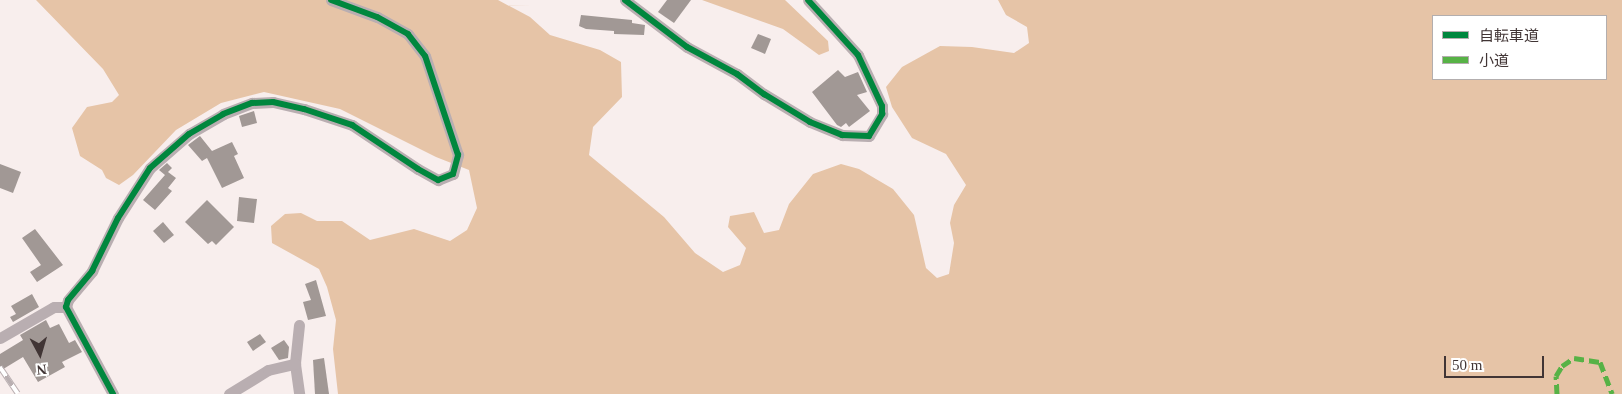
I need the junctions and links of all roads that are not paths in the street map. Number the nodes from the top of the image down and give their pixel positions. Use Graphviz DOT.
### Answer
graph roads {
  1 [pos="331,0"];
  2 [pos="625,0"];
  3 [pos="808,0"];
  4 [pos="66,307"];
  5 [pos="299,325"];
  6 [pos="0,338"];
  7 [pos="295,364"];
  8 [pos="112,394"];
  9 [pos="229,394"];
  10 [pos="299,394"];
  1 -- 4 [label="street"];
  2 -- 3 [label="street"];
  4 -- 6 [label="street"];
  4 -- 8 [label="street"];
  5 -- 7 [label="street"];
  7 -- 9 [label="street"];
  7 -- 10 [label="street"];
}
